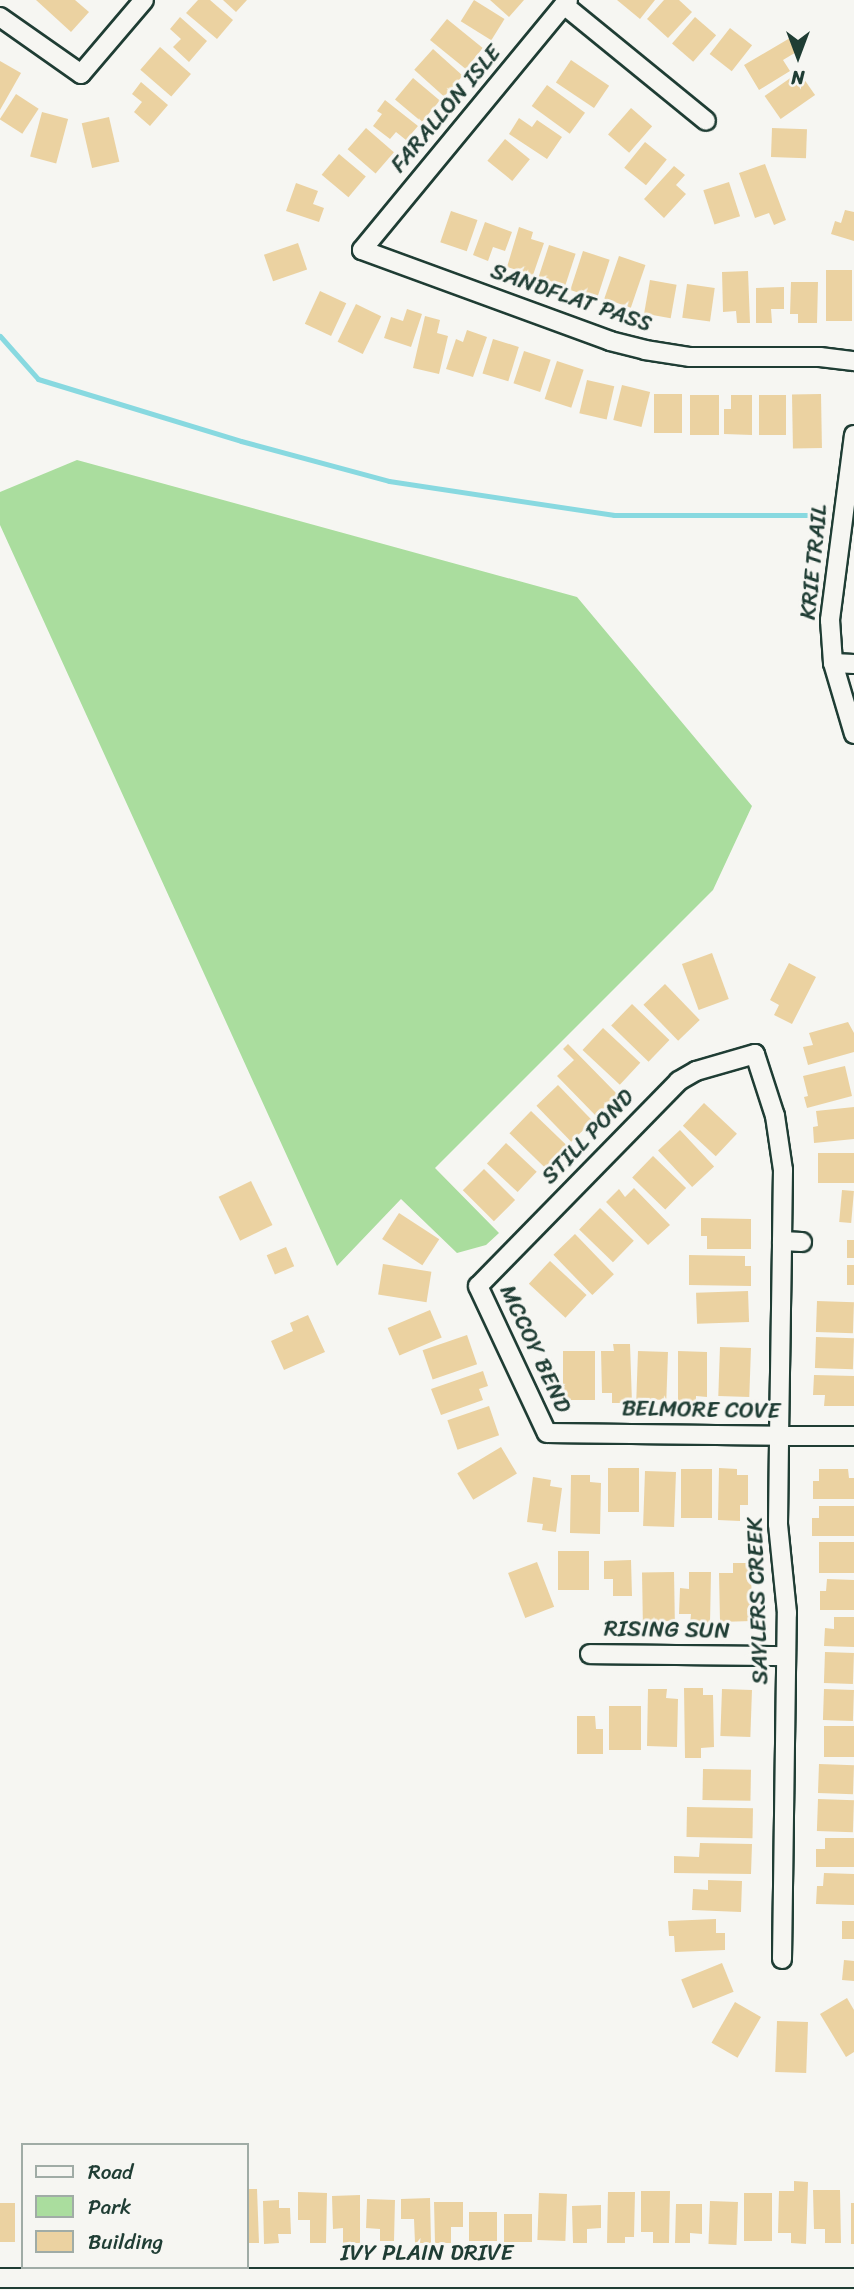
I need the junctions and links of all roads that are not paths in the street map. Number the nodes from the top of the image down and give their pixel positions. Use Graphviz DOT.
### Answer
graph roads {
  1 [pos="144,0"];
  2 [pos="566,2"];
  3 [pos="0,17"];
  4 [pos="706,121"];
  5 [pos="362,250"];
  6 [pos="854,361"];
  7 [pos="854,435"];
  8 [pos="833,663"];
  9 [pos="854,664"];
  10 [pos="854,734"];
  11 [pos="755,1054"];
  12 [pos="782,1241"];
  13 [pos="802,1242"];
  14 [pos="478,1286"];
  15 [pos="547,1433"];
  16 [pos="779,1436"];
  17 [pos="854,1437"];
  18 [pos="590,1654"];
  19 [pos="786,1656"];
  20 [pos="782,1959"];
  21 [pos="0,2278"];
  22 [pos="854,2278"];
  23 [pos="76,2284"];
  24 [pos="282,2284"];
  25 [pos="488,2284"];
  26 [pos="693,2284"];
  1 -- 3 [label="street"];
  2 -- 4 [label="street"];
  2 -- 5 [label="street, FARALLON ISLE"];
  5 -- 6 [label="street, SANDFLAT PASS"];
  7 -- 8 [label="street, KRIE TRAIL"];
  8 -- 9 [label="street"];
  8 -- 10 [label="street, KRIE TRAIL"];
  11 -- 12 [label="street, SAYLERS CREEK"];
  11 -- 14 [label="street, STILL POND"];
  12 -- 13 [label="street"];
  12 -- 16 [label="street, SAYLERS CREEK"];
  14 -- 15 [label="street, MCCOY BEND"];
  15 -- 16 [label="street, BELMORE COVE"];
  16 -- 17 [label="street, BELMORE COVE"];
  16 -- 19 [label="street, SAYLERS CREEK"];
  18 -- 19 [label="street, RISING SUN"];
  19 -- 20 [label="street, SAYLERS CREEK"];
  21 -- 23 [label="street, IVY PLAIN DRIVE"];
  22 -- 26 [label="street, IVY PLAIN DRIVE"];
  23 -- 24 [label="street, IVY PLAIN DRIVE"];
  24 -- 25 [label="street, IVY PLAIN DRIVE"];
  25 -- 26 [label="street, IVY PLAIN DRIVE"];
}
